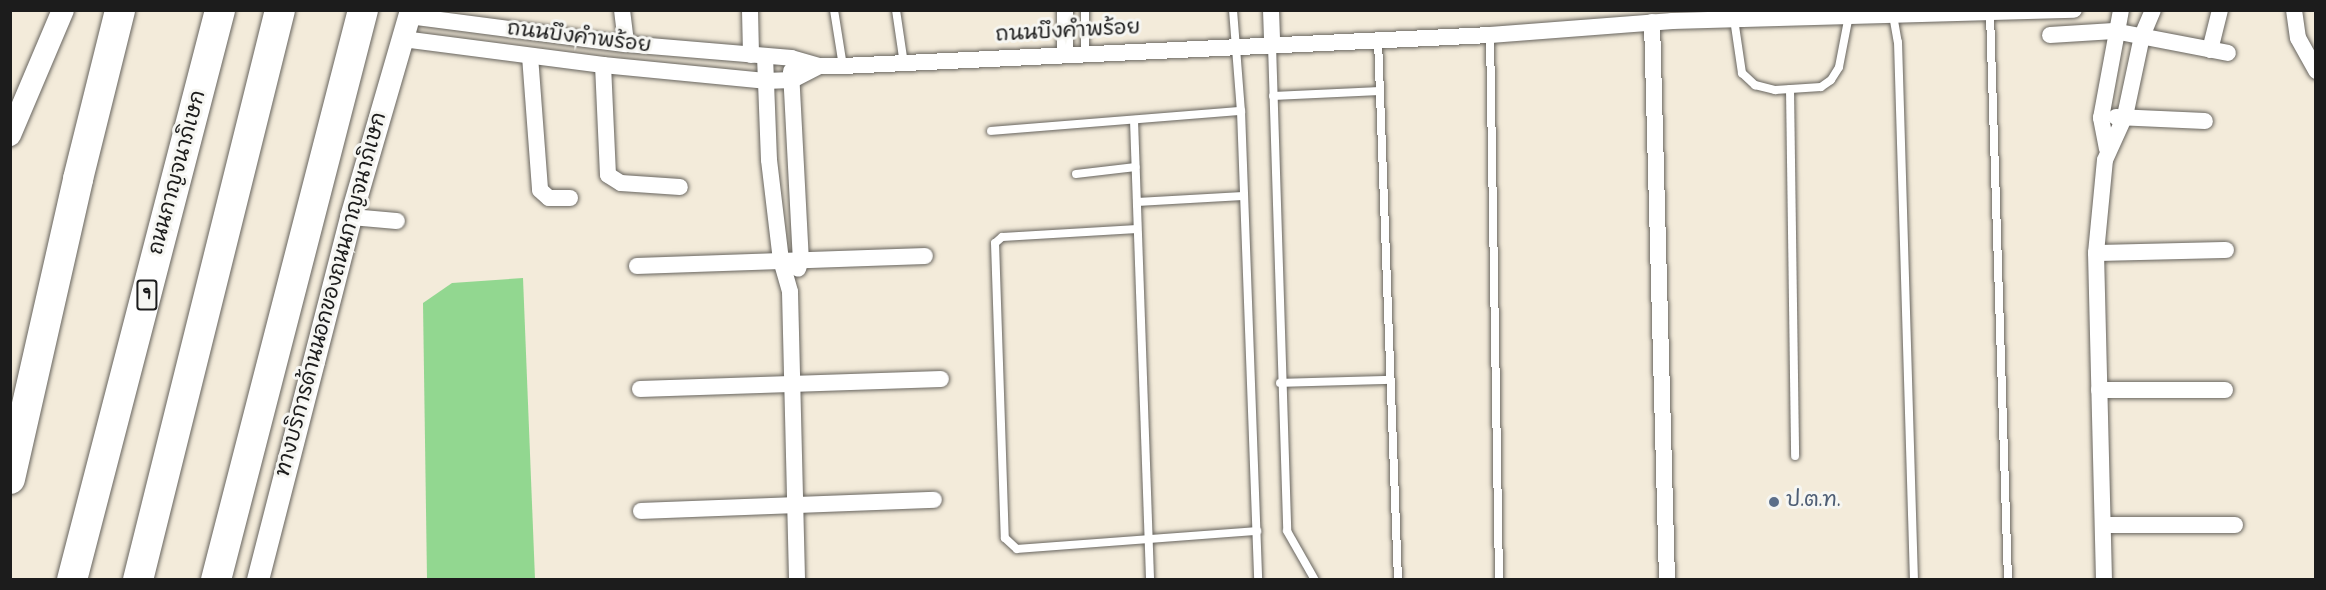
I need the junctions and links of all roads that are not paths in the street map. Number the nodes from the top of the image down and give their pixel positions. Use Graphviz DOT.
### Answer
graph roads {
  1 [pos="63,10"];
  2 [pos="220,10"];
  3 [pos="280,10"];
  4 [pos="363,10"];
  5 [pos="622,10"];
  6 [pos="750,10"];
  7 [pos="834,10"];
  8 [pos="896,10"];
  9 [pos="1065,10"];
  10 [pos="1085,10"];
  11 [pos="1233,10"];
  12 [pos="1271,10"];
  13 [pos="2074,10"];
  14 [pos="2121,10"];
  15 [pos="2153,10"];
  16 [pos="2220,10"];
  17 [pos="2294,10"];
  18 [pos="120,11"];
  19 [pos="2034,11"];
  20 [pos="2065,11"];
  21 [pos="1943,12"];
  22 [pos="410,13"];
  23 [pos="1839,14"];
  24 [pos="1990,14"];
  25 [pos="1893,15"];
  26 [pos="1672,16"];
  27 [pos="1627,17"];
  28 [pos="1734,18"];
  29 [pos="1652,22"];
  30 [pos="2114,31"];
  31 [pos="1490,35"];
  32 [pos="2050,35"];
  33 [pos="2142,36"];
  34 [pos="403,39"];
  35 [pos="1378,40"];
  36 [pos="626,44"];
  37 [pos="1272,45"];
  38 [pos="1234,47"];
  39 [pos="2210,50"];
  40 [pos="2228,53"];
  41 [pos="1085,55"];
  42 [pos="530,56"];
  43 [pos="758,56"];
  44 [pos="1065,56"];
  45 [pos="791,58"];
  46 [pos="904,64"];
  47 [pos="603,65"];
  48 [pos="819,66"];
  49 [pos="843,66"];
  50 [pos="2316,72"];
  51 [pos="792,80"];
  52 [pos="765,81"];
  53 [pos="1790,89"];
  54 [pos="1380,91"];
  55 [pos="1273,96"];
  56 [pos="1241,111"];
  57 [pos="2125,116"];
  58 [pos="2101,118"];
  59 [pos="1134,120"];
  60 [pos="2205,121"];
  61 [pos="991,131"];
  62 [pos="10,135"];
  63 [pos="2107,149"];
  64 [pos="795,158"];
  65 [pos="769,160"];
  66 [pos="1136,167"];
  67 [pos="1076,174"];
  68 [pos="680,187"];
  69 [pos="1243,196"];
  70 [pos="570,198"];
  71 [pos="1137,202"];
  72 [pos="351,217"];
  73 [pos="397,221"];
  74 [pos="1137,229"];
  75 [pos="2226,250"];
  76 [pos="2096,253"];
  77 [pos="925,256"];
  78 [pos="801,259"];
  79 [pos="782,260"];
  80 [pos="637,266"];
  81 [pos="790,292"];
  82 [pos="941,380"];
  83 [pos="1389,380"];
  84 [pos="791,383"];
  85 [pos="1280,383"];
  86 [pos="640,389"];
  87 [pos="2099,390"];
  88 [pos="2225,390"];
  89 [pos="1795,456"];
  90 [pos="10,479"];
  91 [pos="934,500"];
  92 [pos="795,506"];
  93 [pos="641,511"];
  94 [pos="2104,525"];
  95 [pos="2235,525"];
  96 [pos="1257,531"];
  97 [pos="1149,540"];
  98 [pos="72,579"];
  99 [pos="138,579"];
  100 [pos="216,579"];
  101 [pos="258,579"];
  102 [pos="797,579"];
  103 [pos="1150,579"];
  104 [pos="1258,579"];
  105 [pos="1314,579"];
  106 [pos="1398,579"];
  107 [pos="1499,579"];
  108 [pos="1667,579"];
  109 [pos="1914,579"];
  110 [pos="2008,579"];
  111 [pos="2104,579"];
  1 -- 62 [label="main road"];
  2 -- 98 [label="highway, ถนนกาญจนาภิเษก / 9"];
  3 -- 99 [label="highway"];
  4 -- 100 [label="highway"];
  5 -- 36 [label="street"];
  6 -- 43 [label="street"];
  7 -- 49 [label="lane"];
  8 -- 46 [label="lane"];
  9 -- 44 [label="street"];
  10 -- 41 [label="lane"];
  11 -- 38 [label="lane"];
  12 -- 37 [label="street"];
  13 -- 20 [label="street, ถนนบึงคำพร้อย"];
  14 -- 30 [label="street"];
  15 -- 33 [label="street"];
  16 -- 39 [label="street"];
  17 -- 50 [label="street"];
  18 -- 90 [label="highway"];
  19 -- 20 [label="street, ถนนบึงคำพร้อย"];
  19 -- 24 [label="street, ถนนบึงคำพร้อย"];
  21 -- 24 [label="street, ถนนบึงคำพร้อย"];
  21 -- 25 [label="street, ถนนบึงคำพร้อย"];
  22 -- 34 [label="main road, ทางบริการด้านนอกของถนนกาญจนาภิเษก"];
  22 -- 36 [label="street, ถนนบึงคำพร้อย"];
  23 -- 25 [label="street, ถนนบึงคำพร้อย"];
  23 -- 28 [label="street, ถนนบึงคำพร้อย"];
  23 -- 53 [label="lane"];
  24 -- 110 [label="lane"];
  25 -- 109 [label="lane"];
  26 -- 28 [label="street, ถนนบึงคำพร้อย"];
  26 -- 29 [label="street, ถนนบึงคำพร้อย"];
  27 -- 29 [label="street, ถนนบึงคำพร้อย"];
  27 -- 31 [label="street, ถนนบึงคำพร้อย"];
  28 -- 53 [label="lane"];
  29 -- 108 [label="street"];
  30 -- 32 [label="street"];
  30 -- 33 [label="street"];
  30 -- 58 [label="street"];
  31 -- 35 [label="street, ถนนบึงคำพร้อย"];
  31 -- 107 [label="lane"];
  33 -- 39 [label="street"];
  33 -- 57 [label="street"];
  34 -- 42 [label="street, ถนนบึงคำพร้อย"];
  34 -- 72 [label="main road, ทางบริการด้านนอกของถนนกาญจนาภิเษก"];
  35 -- 37 [label="street, ถนนบึงคำพร้อย"];
  35 -- 54 [label="lane"];
  36 -- 43 [label="street, ถนนบึงคำพร้อย"];
  37 -- 38 [label="street, ถนนบึงคำพร้อย"];
  37 -- 55 [label="lane"];
  38 -- 41 [label="street, ถนนบึงคำพร้อย"];
  38 -- 56 [label="lane"];
  39 -- 40 [label="street"];
  41 -- 44 [label="street, ถนนบึงคำพร้อย"];
  42 -- 47 [label="street, ถนนบึงคำพร้อย"];
  42 -- 70 [label="street"];
  43 -- 45 [label="street, ถนนบึงคำพร้อย"];
  43 -- 52 [label="street"];
  44 -- 46 [label="street, ถนนบึงคำพร้อย"];
  45 -- 48 [label="street, ถนนบึงคำพร้อย"];
  45 -- 51 [label="street"];
  46 -- 49 [label="street, ถนนบึงคำพร้อย"];
  47 -- 52 [label="street, ถนนบึงคำพร้อย"];
  47 -- 68 [label="street"];
  48 -- 49 [label="street, ถนนบึงคำพร้อย"];
  48 -- 51 [label="street, ถนนบึงคำพร้อย"];
  51 -- 52 [label="street, ถนนบึงคำพร้อย"];
  51 -- 64 [label="street"];
  52 -- 65 [label="street"];
  53 -- 89 [label="lane"];
  54 -- 55 [label="lane"];
  54 -- 83 [label="lane"];
  55 -- 85 [label="lane"];
  56 -- 59 [label="lane"];
  56 -- 69 [label="lane"];
  57 -- 58 [label="street"];
  57 -- 60 [label="street"];
  57 -- 63 [label="street"];
  58 -- 63 [label="street"];
  59 -- 61 [label="lane"];
  59 -- 66 [label="lane"];
  63 -- 76 [label="street"];
  64 -- 65 [label="street"];
  64 -- 78 [label="street"];
  65 -- 79 [label="street"];
  66 -- 67 [label="lane"];
  66 -- 71 [label="lane"];
  69 -- 71 [label="lane"];
  69 -- 96 [label="lane"];
  71 -- 74 [label="lane"];
  72 -- 73 [label="street"];
  72 -- 101 [label="main road, ทางบริการด้านนอกของถนนกาญจนาภิเษก"];
  74 -- 97 [label="lane"];
  74 -- 97 [label="lane"];
  75 -- 76 [label="street"];
  76 -- 87 [label="street"];
  77 -- 78 [label="street"];
  78 -- 79 [label="street"];
  78 -- 81 [label="street"];
  79 -- 80 [label="street"];
  79 -- 81 [label="street"];
  81 -- 84 [label="street"];
  82 -- 84 [label="street"];
  83 -- 85 [label="lane"];
  83 -- 106 [label="lane"];
  84 -- 86 [label="street"];
  84 -- 92 [label="street"];
  85 -- 105 [label="lane"];
  87 -- 88 [label="street"];
  87 -- 94 [label="street"];
  91 -- 92 [label="street"];
  92 -- 93 [label="street"];
  92 -- 102 [label="street"];
  94 -- 95 [label="street"];
  94 -- 111 [label="street"];
  96 -- 97 [label="lane"];
  96 -- 104 [label="lane"];
  97 -- 103 [label="lane"];
}
